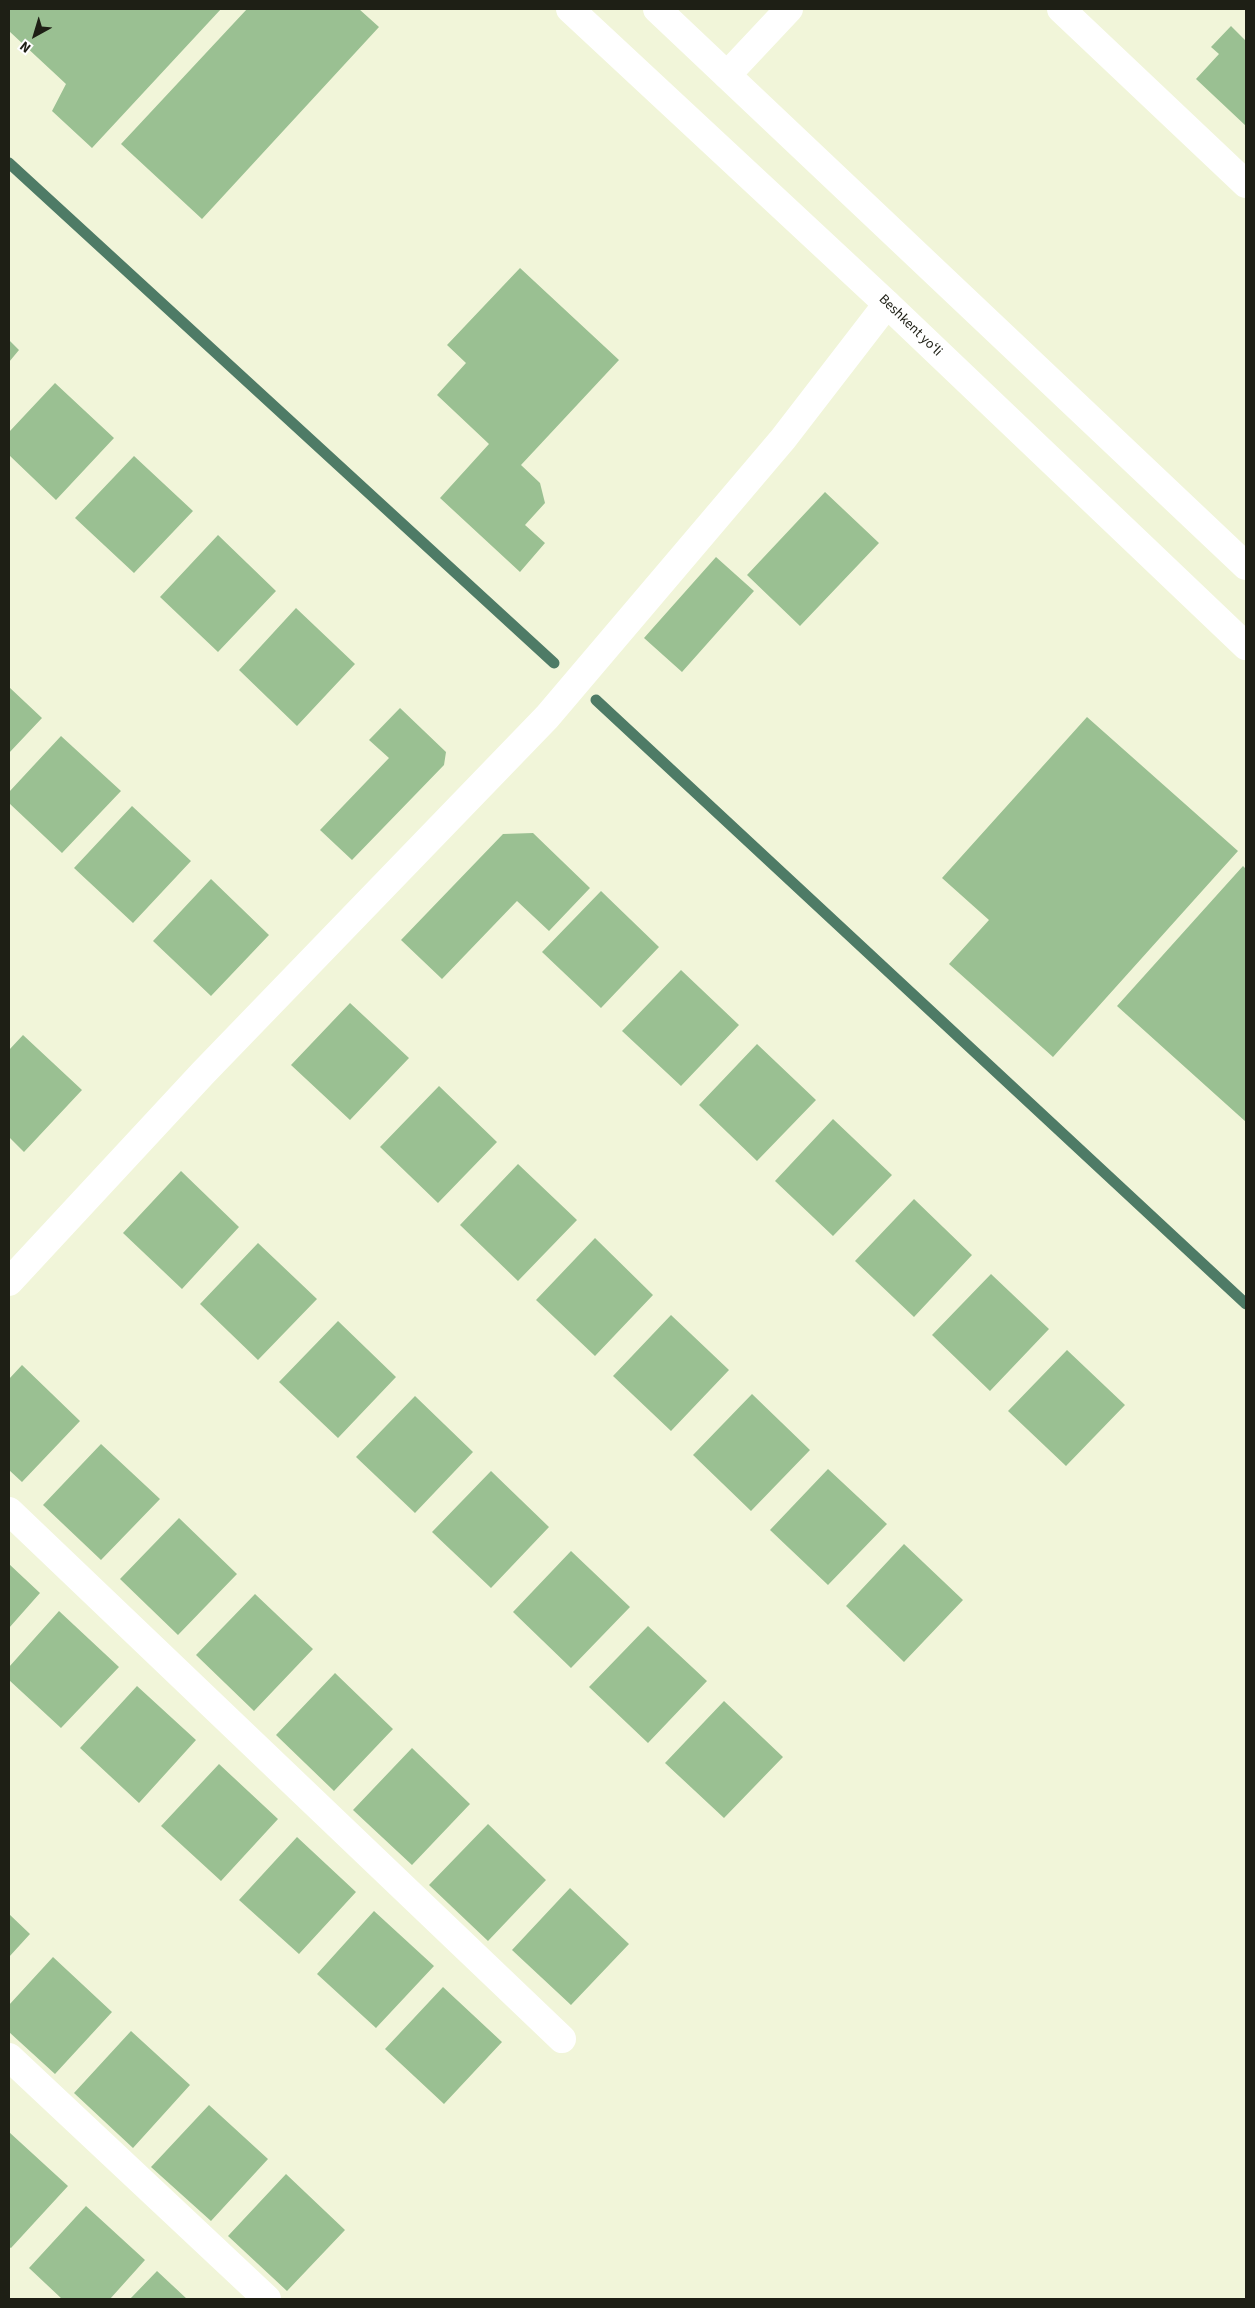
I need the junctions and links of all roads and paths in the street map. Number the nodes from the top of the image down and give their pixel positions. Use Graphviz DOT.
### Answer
graph roads {
  1 [pos="570,9"];
  2 [pos="657,9"];
  3 [pos="789,9"];
  4 [pos="1061,9"];
  5 [pos="727,75"];
  6 [pos="1246,184"];
  7 [pos="887,304"];
  8 [pos="1246,566"];
  9 [pos="1246,646"];
  10 [pos="9,1282"];
  11 [pos="9,1511"];
  12 [pos="562,2040"];
  13 [pos="9,2057"];
  14 [pos="267,2299"];
  1 -- 7 [label="main road, Beshkent yoʻli"];
  2 -- 5 [label="main road"];
  3 -- 5 [label="main road"];
  4 -- 6 [label="main road"];
  5 -- 8 [label="main road"];
  7 -- 9 [label="main road, Beshkent yoʻli"];
  7 -- 10 [label="main road"];
  11 -- 12 [label="main road"];
  13 -- 14 [label="main road"];
}
